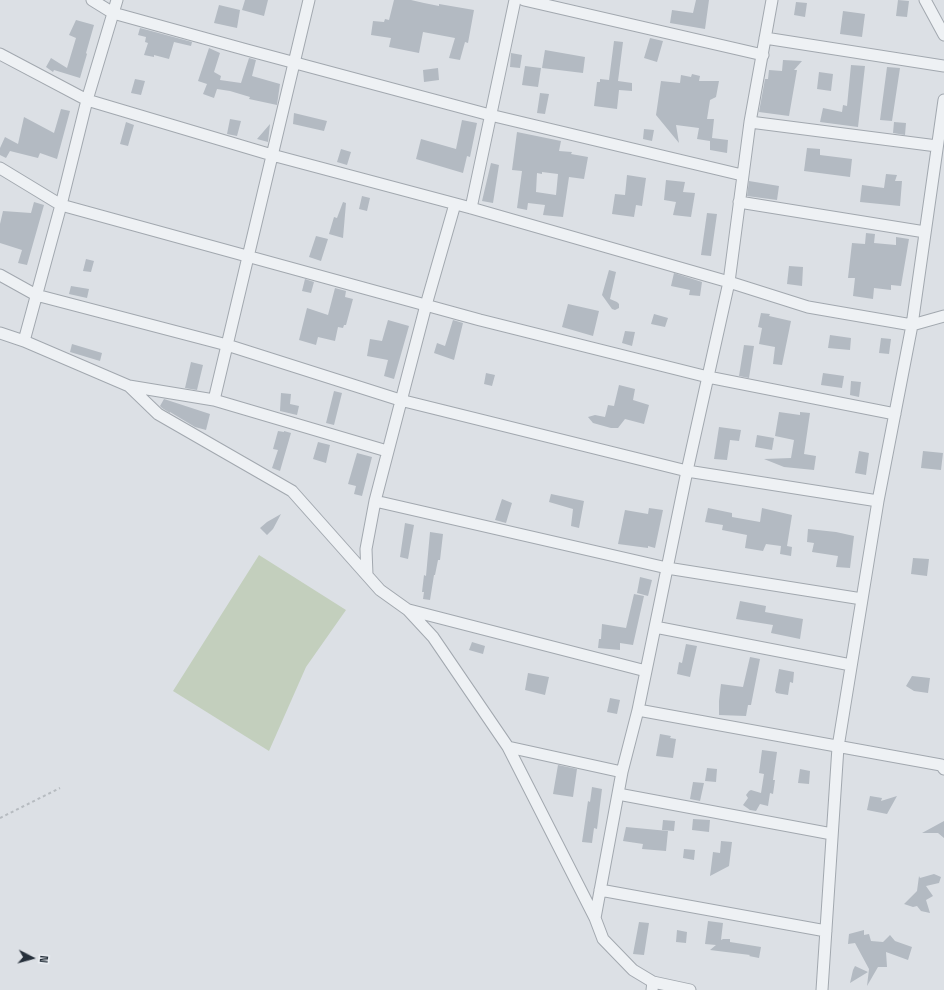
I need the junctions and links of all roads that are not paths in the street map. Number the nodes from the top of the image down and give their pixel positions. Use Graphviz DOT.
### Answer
graph roads {
  1 [pos="92,0"];
  2 [pos="117,0"];
  3 [pos="309,0"];
  4 [pos="515,0"];
  5 [pos="524,0"];
  6 [pos="772,0"];
  7 [pos="925,0"];
  8 [pos="113,13"];
  9 [pos="944,35"];
  10 [pos="766,38"];
  11 [pos="0,54"];
  12 [pos="763,55"];
  13 [pos="294,63"];
  14 [pos="944,66"];
  15 [pos="87,100"];
  16 [pos="944,100"];
  17 [pos="490,115"];
  18 [pos="750,122"];
  19 [pos="937,146"];
  20 [pos="272,155"];
  21 [pos="0,168"];
  22 [pos="742,175"];
  23 [pos="739,202"];
  24 [pos="455,204"];
  25 [pos="61,205"];
  26 [pos="471,208"];
  27 [pos="925,232"];
  28 [pos="248,256"];
  29 [pos="0,275"];
  30 [pos="729,282"];
  31 [pos="36,295"];
  32 [pos="426,305"];
  33 [pos="944,316"];
  34 [pos="912,325"];
  35 [pos="0,333"];
  36 [pos="24,340"];
  37 [pos="227,345"];
  38 [pos="708,377"];
  39 [pos="129,386"];
  40 [pos="214,400"];
  41 [pos="400,400"];
  42 [pos="895,414"];
  43 [pos="387,451"];
  44 [pos="687,471"];
  45 [pos="375,501"];
  46 [pos="878,501"];
  47 [pos="667,568"];
  48 [pos="367,575"];
  49 [pos="862,599"];
  50 [pos="408,610"];
  51 [pos="655,628"];
  52 [pos="851,666"];
  53 [pos="646,671"];
  54 [pos="638,710"];
  55 [pos="508,747"];
  56 [pos="838,747"];
  57 [pos="944,768"];
  58 [pos="622,772"];
  59 [pos="618,794"];
  60 [pos="832,834"];
  61 [pos="600,890"];
  62 [pos="595,918"];
  63 [pos="826,931"];
  64 [pos="652,986"];
  65 [pos="690,990"];
  66 [pos="822,990"];
  1 -- 8 [label="street"];
  2 -- 8 [label="street"];
  3 -- 13 [label="street"];
  4 -- 17 [label="street"];
  5 -- 12 [label="street"];
  6 -- 10 [label="street"];
  7 -- 9 [label="street"];
  8 -- 13 [label="street"];
  8 -- 15 [label="street"];
  10 -- 12 [label="street"];
  10 -- 14 [label="street"];
  11 -- 15 [label="street"];
  12 -- 18 [label="street"];
  13 -- 17 [label="street"];
  13 -- 20 [label="street"];
  15 -- 20 [label="street"];
  15 -- 25 [label="street"];
  16 -- 19 [label="street"];
  17 -- 22 [label="street"];
  17 -- 26 [label="street"];
  18 -- 19 [label="street"];
  18 -- 22 [label="street"];
  19 -- 27 [label="street"];
  20 -- 24 [label="street"];
  20 -- 28 [label="street"];
  21 -- 25 [label="street"];
  22 -- 23 [label="street"];
  23 -- 27 [label="street"];
  23 -- 30 [label="street"];
  24 -- 26 [label="street"];
  24 -- 32 [label="street"];
  25 -- 28 [label="street"];
  25 -- 31 [label="street"];
  26 -- 30 [label="street"];
  27 -- 34 [label="street"];
  28 -- 32 [label="street"];
  28 -- 37 [label="street"];
  29 -- 31 [label="street"];
  30 -- 34 [label="street"];
  30 -- 38 [label="street"];
  31 -- 36 [label="street"];
  31 -- 37 [label="street"];
  32 -- 38 [label="street"];
  32 -- 41 [label="street"];
  33 -- 34 [label="street"];
  34 -- 42 [label="street"];
  35 -- 36 [label="street"];
  36 -- 39 [label="street"];
  37 -- 40 [label="street"];
  37 -- 41 [label="street"];
  38 -- 42 [label="street"];
  38 -- 44 [label="street"];
  39 -- 40 [label="street"];
  39 -- 48 [label="street"];
  40 -- 43 [label="street"];
  41 -- 43 [label="street"];
  41 -- 44 [label="street"];
  42 -- 46 [label="street"];
  43 -- 45 [label="street"];
  44 -- 46 [label="street"];
  44 -- 47 [label="street"];
  45 -- 47 [label="street"];
  45 -- 48 [label="street"];
  46 -- 49 [label="street"];
  47 -- 49 [label="street"];
  47 -- 51 [label="street"];
  48 -- 50 [label="street"];
  49 -- 52 [label="street"];
  50 -- 53 [label="street"];
  50 -- 55 [label="street"];
  51 -- 52 [label="street"];
  51 -- 53 [label="street"];
  52 -- 56 [label="street"];
  53 -- 54 [label="street"];
  54 -- 56 [label="street"];
  54 -- 58 [label="street"];
  55 -- 58 [label="street"];
  55 -- 62 [label="street"];
  56 -- 57 [label="street"];
  56 -- 60 [label="street"];
  58 -- 59 [label="street"];
  59 -- 60 [label="street"];
  59 -- 61 [label="street"];
  60 -- 63 [label="street"];
  61 -- 62 [label="street"];
  61 -- 63 [label="street"];
  62 -- 64 [label="street"];
  63 -- 66 [label="street"];
  64 -- 65 [label="street"];
}
